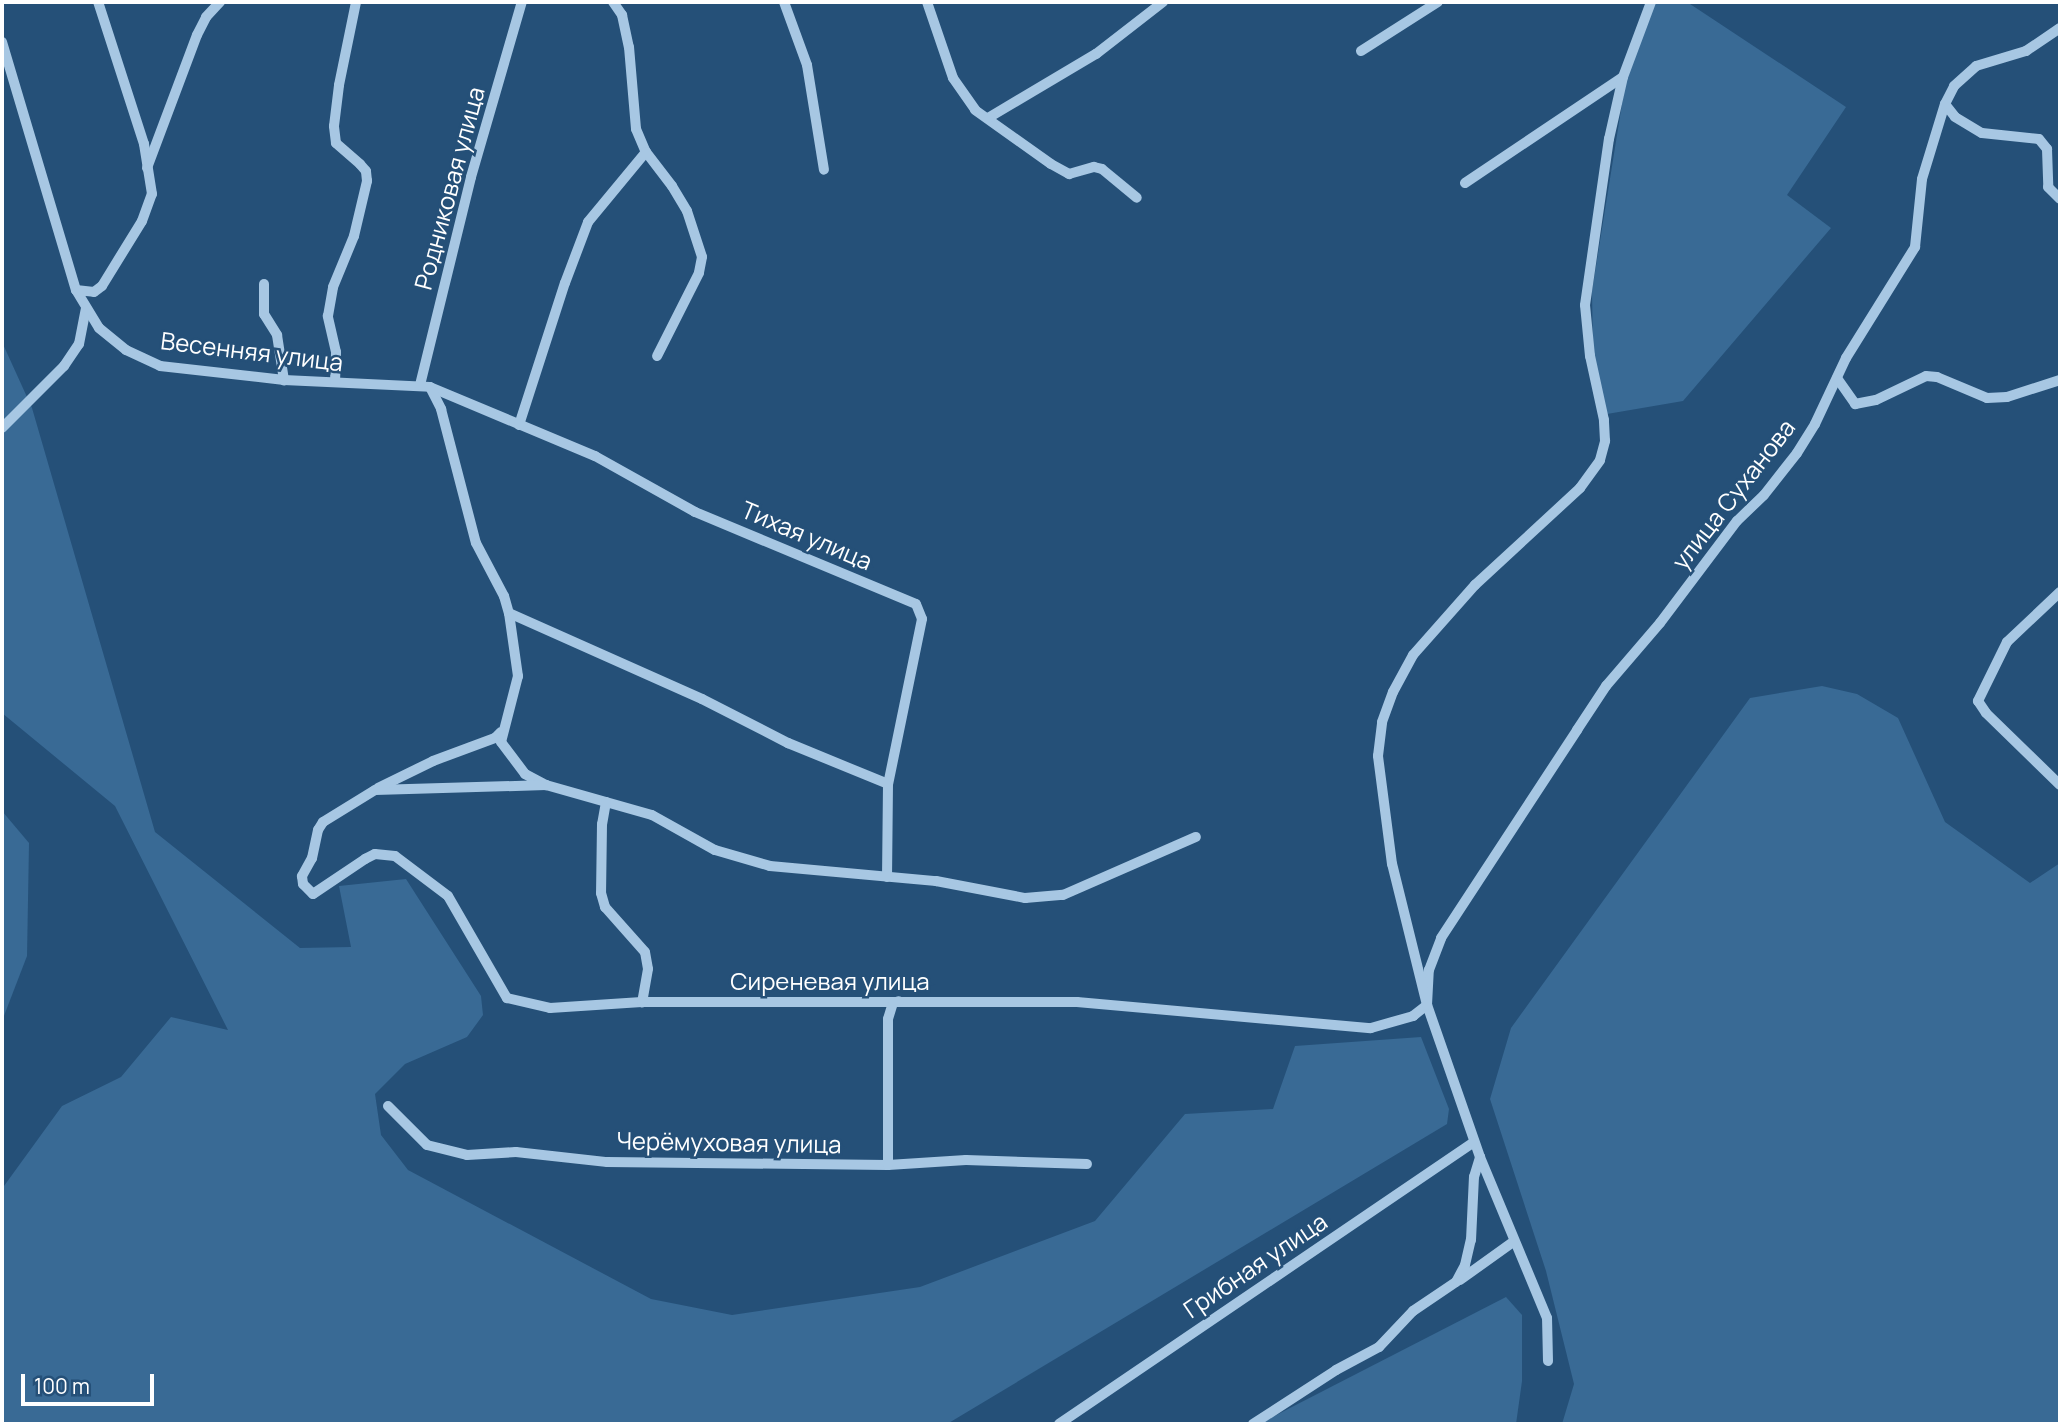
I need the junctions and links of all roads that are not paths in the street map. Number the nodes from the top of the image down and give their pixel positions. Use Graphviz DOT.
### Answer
graph roads {
  1 [pos="98,2"];
  2 [pos="220,2"];
  3 [pos="356,2"];
  4 [pos="522,2"];
  5 [pos="613,2"];
  6 [pos="784,2"];
  7 [pos="927,2"];
  8 [pos="1163,2"];
  9 [pos="1438,2"];
  10 [pos="1651,2"];
  11 [pos="2060,28"];
  12 [pos="2,42"];
  13 [pos="1362,51"];
  14 [pos="1623,77"];
  15 [pos="1945,104"];
  16 [pos="988,118"];
  17 [pos="646,152"];
  18 [pos="147,169"];
  19 [pos="824,170"];
  20 [pos="1465,183"];
  21 [pos="1137,198"];
  22 [pos="2060,199"];
  23 [pos="264,284"];
  24 [pos="76,290"];
  25 [pos="86,308"];
  26 [pos="657,356"];
  27 [pos="1837,378"];
  28 [pos="284,380"];
  29 [pos="2060,380"];
  30 [pos="335,382"];
  31 [pos="425,386"];
  32 [pos="519,425"];
  33 [pos="2,428"];
  34 [pos="2060,592"];
  35 [pos="509,613"];
  36 [pos="501,732"];
  37 [pos="888,784"];
  38 [pos="546,785"];
  39 [pos="2060,785"];
  40 [pos="375,790"];
  41 [pos="606,802"];
  42 [pos="1196,837"];
  43 [pos="887,877"];
  44 [pos="899,1000"];
  45 [pos="642,1002"];
  46 [pos="1427,1005"];
  47 [pos="388,1106"];
  48 [pos="1475,1142"];
  49 [pos="1480,1157"];
  50 [pos="1087,1164"];
  51 [pos="888,1165"];
  52 [pos="1513,1242"];
  53 [pos="1456,1282"];
  54 [pos="1548,1361"];
  55 [pos="1059,1424"];
  56 [pos="1253,1424"];
  1 -- 18 [label="street"];
  2 -- 18 [label="street"];
  3 -- 30 [label="street"];
  4 -- 31 [label="street, Родниковая улица"];
  5 -- 17 [label="street"];
  6 -- 19 [label="street"];
  7 -- 16 [label="street"];
  8 -- 16 [label="street"];
  9 -- 13 [label="street"];
  10 -- 14 [label="street"];
  11 -- 15 [label="street, улица Суханова"];
  12 -- 24 [label="street, Весенняя улица"];
  14 -- 20 [label="street"];
  14 -- 46 [label="street"];
  15 -- 22 [label="street"];
  15 -- 27 [label="street, улица Суханова"];
  16 -- 21 [label="street"];
  17 -- 26 [label="street"];
  17 -- 32 [label="street"];
  18 -- 24 [label="street"];
  23 -- 28 [label="street"];
  24 -- 25 [label="street, Весенняя улица"];
  25 -- 28 [label="street, Весенняя улица"];
  25 -- 33 [label="street"];
  27 -- 29 [label="street"];
  27 -- 46 [label="street, улица Суханова"];
  28 -- 30 [label="street, Весенняя улица"];
  30 -- 31 [label="street, Весенняя улица"];
  31 -- 32 [label="street, Тихая улица"];
  31 -- 35 [label="street"];
  32 -- 37 [label="street, Тихая улица"];
  34 -- 39 [label="street"];
  35 -- 36 [label="street"];
  35 -- 37 [label="street"];
  36 -- 38 [label="street"];
  36 -- 40 [label="street"];
  37 -- 43 [label="street, Тихая улица"];
  38 -- 40 [label="street"];
  38 -- 41 [label="street"];
  40 -- 45 [label="street, Сиреневая улица"];
  41 -- 43 [label="street"];
  41 -- 45 [label="street"];
  42 -- 43 [label="street"];
  44 -- 45 [label="street, Сиреневая улица"];
  44 -- 46 [label="street, Сиреневая улица"];
  44 -- 51 [label="street"];
  46 -- 48 [label="street"];
  47 -- 51 [label="street, Черёмуховая улица"];
  48 -- 49 [label="street"];
  48 -- 55 [label="street, Грибная улица"];
  49 -- 52 [label="street"];
  49 -- 53 [label="street"];
  50 -- 51 [label="street, Черёмуховая улица"];
  52 -- 53 [label="street"];
  52 -- 54 [label="street"];
  53 -- 56 [label="street"];
}
